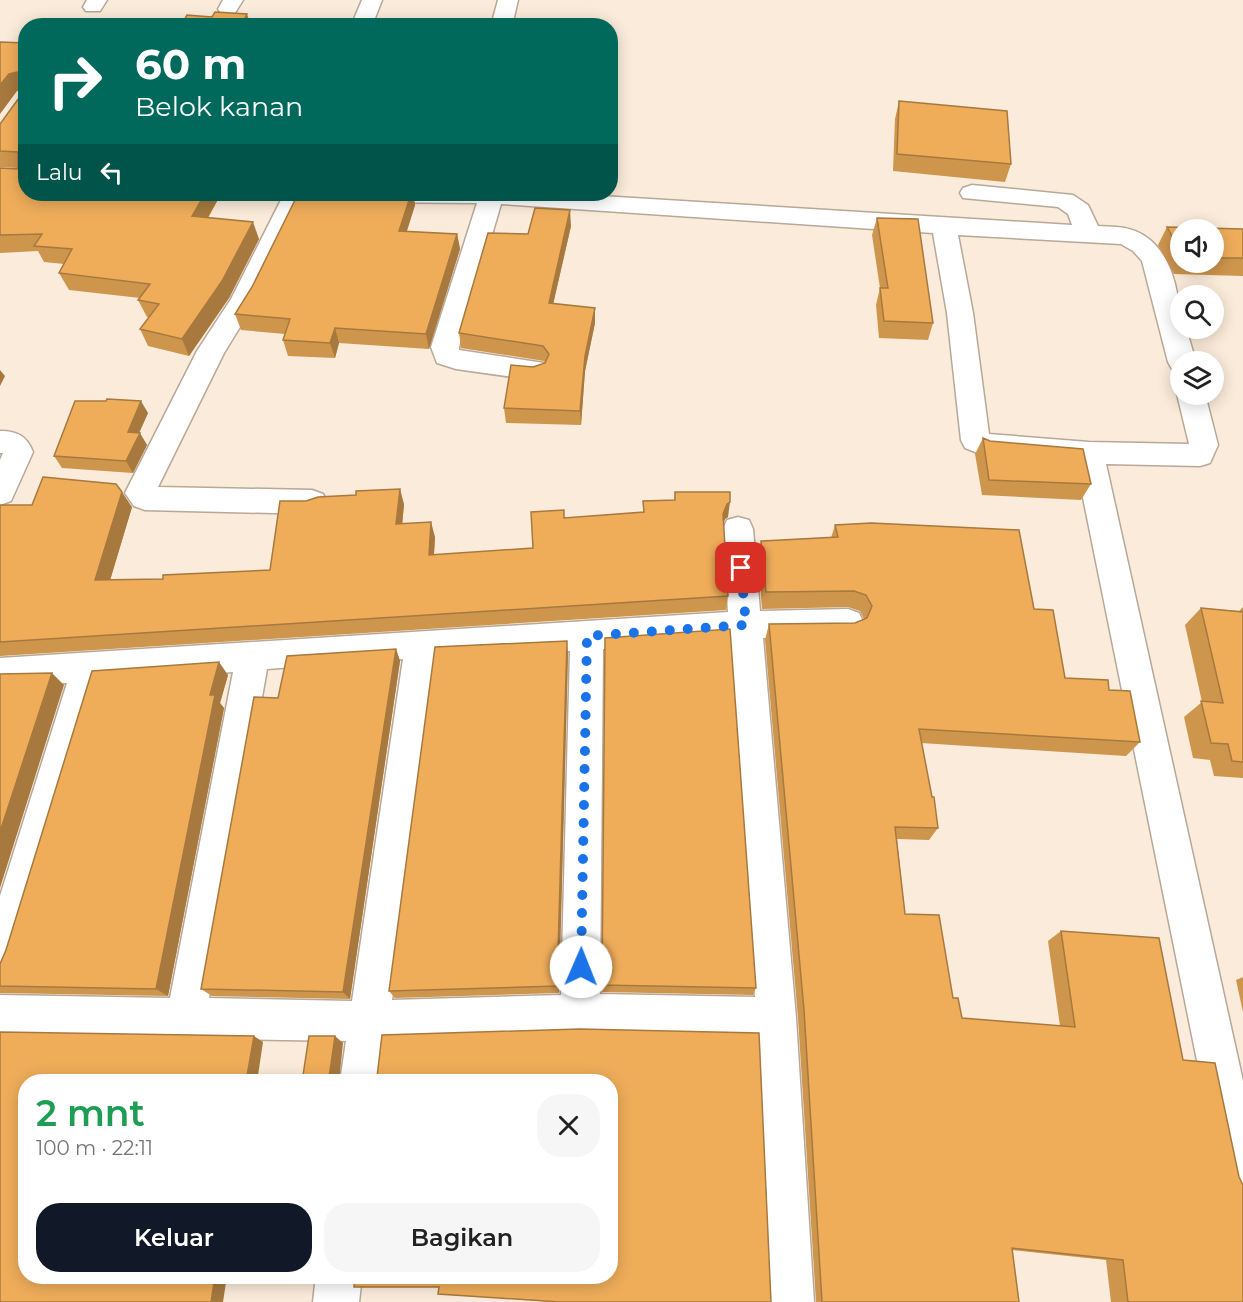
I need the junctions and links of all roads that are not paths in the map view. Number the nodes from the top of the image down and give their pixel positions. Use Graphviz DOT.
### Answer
graph roads {
  1 [pos="372,0"];
  2 [pos="508,0"];
  3 [pos="364,18"];
  4 [pos="503,18"];
  5 [pos="972,192"];
  6 [pos="293,201"];
  7 [pos="489,201"];
  8 [pos="566,201"];
  9 [pos="944,226"];
  10 [pos="1088,234"];
  11 [pos="1179,351"];
  12 [pos="534,370"];
  13 [pos="1194,405"];
  14 [pos="0,442"];
  15 [pos="1089,453"];
  16 [pos="0,493"];
  17 [pos="312,502"];
  18 [pos="738,529"];
  19 [pos="848,623"];
  20 [pos="746,625"];
  21 [pos="587,636"];
  22 [pos="422,644"];
  23 [pos="253,656"];
  24 [pos="89,668"];
  25 [pos="0,672"];
  26 [pos="0,957"];
  27 [pos="580,1014"];
  28 [pos="0,1015"];
  29 [pos="186,1016"];
  30 [pos="776,1018"];
  31 [pos="368,1021"];
  32 [pos="362,1074"];
  33 [pos="1243,1179"];
  34 [pos="338,1284"];
  35 [pos="336,1302"];
  36 [pos="791,1302"];
  1 -- 3 [label="street"];
  2 -- 4 [label="street"];
  5 -- 10 [label="street"];
  6 -- 17 [label="street"];
  7 -- 12 [label="street"];
  8 -- 9 [label="street"];
  9 -- 10 [label="street"];
  9 -- 15 [label="street"];
  10 -- 11 [label="street"];
  13 -- 15 [label="street"];
  14 -- 16 [label="street"];
  15 -- 33 [label="street"];
  18 -- 20 [label="street"];
  19 -- 20 [label="street"];
  20 -- 21 [label="street"];
  20 -- 30 [label="street"];
  21 -- 22 [label="street"];
  21 -- 27 [label="street"];
  22 -- 23 [label="street"];
  22 -- 31 [label="street"];
  23 -- 24 [label="street"];
  23 -- 29 [label="street"];
  24 -- 25 [label="street"];
  24 -- 26 [label="street"];
  27 -- 30 [label="street"];
  27 -- 31 [label="street"];
  28 -- 29 [label="street"];
  29 -- 31 [label="street"];
  30 -- 36 [label="street"];
  31 -- 32 [label="street"];
  34 -- 35 [label="street"];
}
